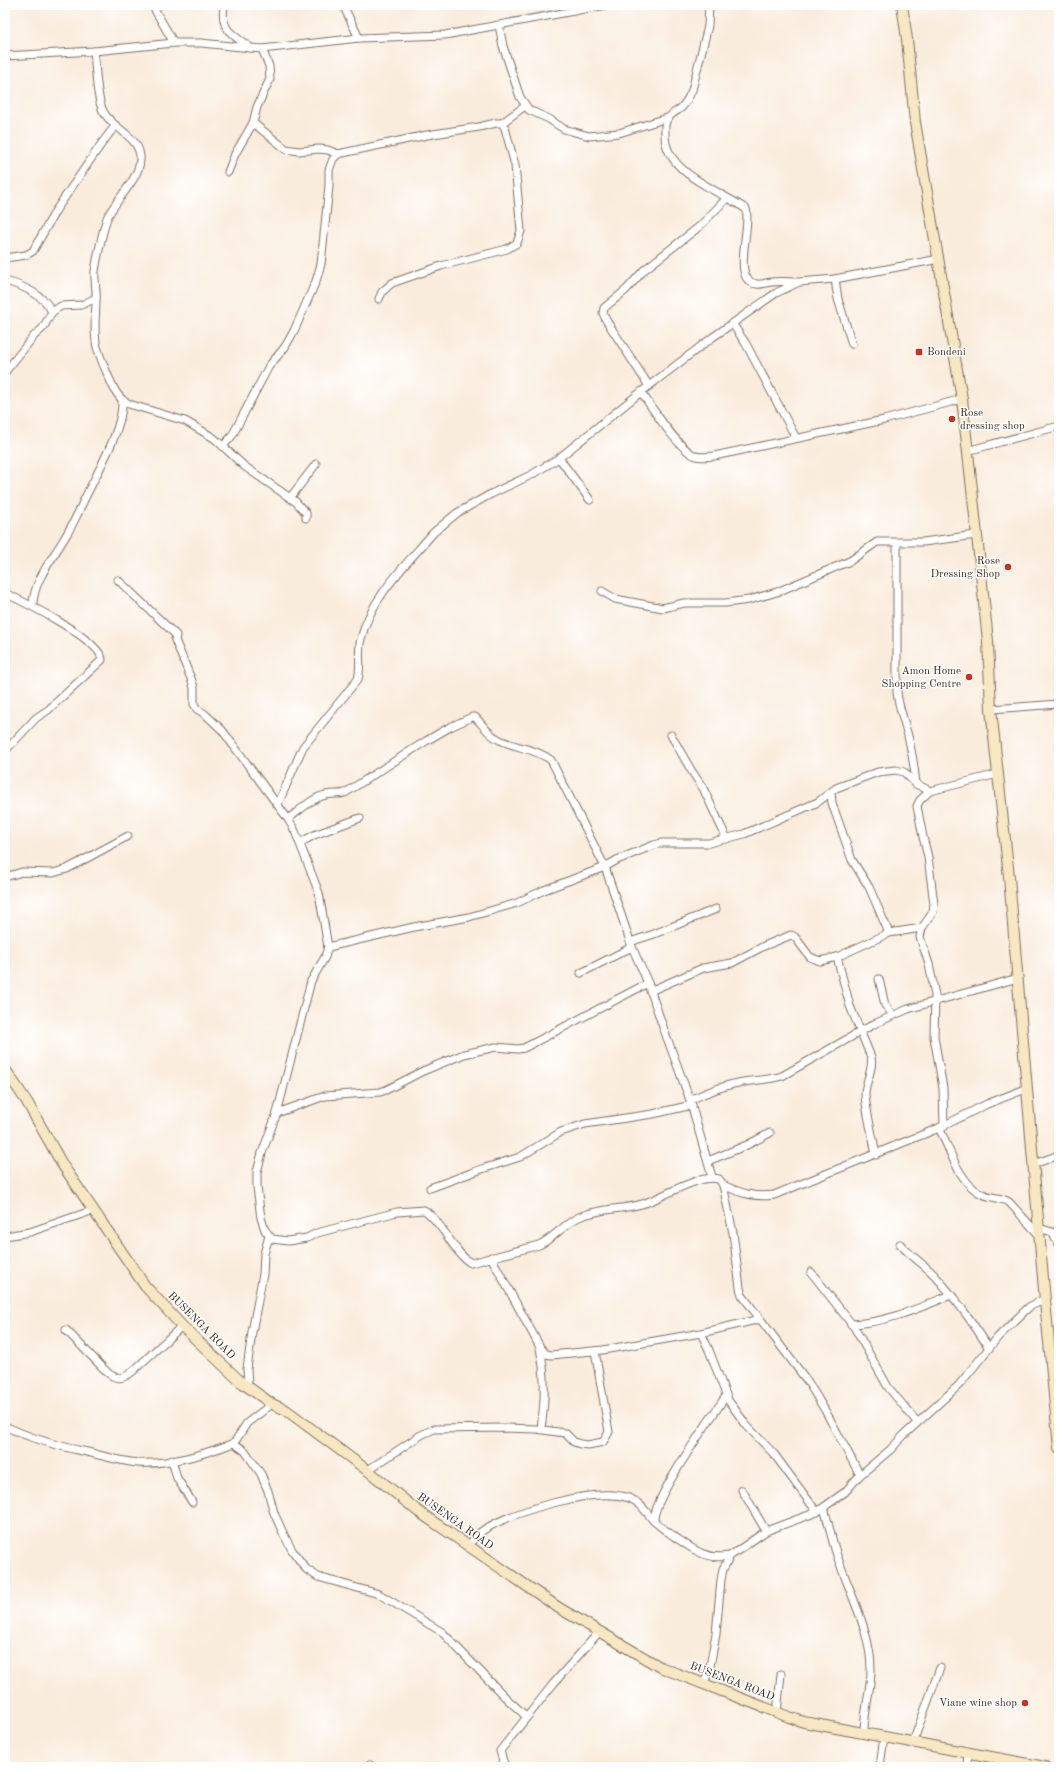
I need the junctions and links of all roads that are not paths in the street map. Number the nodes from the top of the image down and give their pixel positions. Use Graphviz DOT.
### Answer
graph roads {
  1 [pos="152,5"];
  2 [pos="224,5"];
  3 [pos="343,5"];
  4 [pos="606,5"];
  5 [pos="709,5"];
  6 [pos="902,5"];
  7 [pos="499,25"];
  8 [pos="359,38"];
  9 [pos="174,43"];
  10 [pos="252,48"];
  11 [pos="262,48"];
  12 [pos="94,51"];
  13 [pos="5,56"];
  14 [pos="525,106"];
  15 [pos="667,118"];
  16 [pos="253,123"];
  17 [pos="502,123"];
  18 [pos="115,126"];
  19 [pos="338,154"];
  20 [pos="228,172"];
  21 [pos="727,198"];
  22 [pos="5,258"];
  23 [pos="939,259"];
  24 [pos="835,279"];
  25 [pos="5,282"];
  26 [pos="799,282"];
  27 [pos="96,298"];
  28 [pos="379,299"];
  29 [pos="52,312"];
  30 [pos="732,323"];
  31 [pos="852,344"];
  32 [pos="5,372"];
  33 [pos="649,386"];
  34 [pos="641,392"];
  35 [pos="962,399"];
  36 [pos="122,400"];
  37 [pos="1059,426"];
  38 [pos="796,438"];
  39 [pos="224,445"];
  40 [pos="967,451"];
  41 [pos="560,458"];
  42 [pos="316,464"];
  43 [pos="290,498"];
  44 [pos="590,500"];
  45 [pos="306,518"];
  46 [pos="976,535"];
  47 [pos="897,543"];
  48 [pos="118,580"];
  49 [pos="602,591"];
  50 [pos="5,593"];
  51 [pos="33,606"];
  52 [pos="1059,704"];
  53 [pos="991,709"];
  54 [pos="671,734"];
  55 [pos="5,751"];
  56 [pos="998,774"];
  57 [pos="916,784"];
  58 [pos="930,791"];
  59 [pos="831,793"];
  60 [pos="278,804"];
  61 [pos="360,818"];
  62 [pos="288,819"];
  63 [pos="128,836"];
  64 [pos="727,838"];
  65 [pos="300,843"];
  66 [pos="605,867"];
  67 [pos="5,877"];
  68 [pos="716,909"];
  69 [pos="922,928"];
  70 [pos="889,933"];
  71 [pos="631,944"];
  72 [pos="328,948"];
  73 [pos="837,957"];
  74 [pos="581,973"];
  75 [pos="1018,978"];
  76 [pos="879,979"];
  77 [pos="648,983"];
  78 [pos="650,991"];
  79 [pos="934,1000"];
  80 [pos="893,1015"];
  81 [pos="860,1032"];
  82 [pos="5,1069"];
  83 [pos="1028,1088"];
  84 [pos="691,1102"];
  85 [pos="277,1113"];
  86 [pos="941,1128"];
  87 [pos="770,1134"];
  88 [pos="876,1155"];
  89 [pos="1059,1155"];
  90 [pos="708,1161"];
  91 [pos="1034,1164"];
  92 [pos="712,1177"];
  93 [pos="723,1185"];
  94 [pos="430,1188"];
  95 [pos="94,1210"];
  96 [pos="1039,1232"];
  97 [pos="5,1236"];
  98 [pos="269,1236"];
  99 [pos="900,1244"];
  100 [pos="1059,1246"];
  101 [pos="491,1257"];
  102 [pos="811,1272"];
  103 [pos="951,1295"];
  104 [pos="1045,1299"];
  105 [pos="760,1319"];
  106 [pos="851,1324"];
  107 [pos="182,1326"];
  108 [pos="66,1330"];
  109 [pos="701,1333"];
  110 [pos="540,1347"];
  111 [pos="989,1348"];
  112 [pos="595,1351"];
  113 [pos="248,1387"];
  114 [pos="726,1396"];
  115 [pos="272,1404"];
  116 [pos="917,1422"];
  117 [pos="5,1426"];
  118 [pos="541,1429"];
  119 [pos="234,1443"];
  120 [pos="1059,1448"];
  121 [pos="172,1460"];
  122 [pos="368,1470"];
  123 [pos="860,1476"];
  124 [pos="742,1490"];
  125 [pos="192,1502"];
  126 [pos="824,1508"];
  127 [pos="817,1512"];
  128 [pos="654,1521"];
  129 [pos="766,1531"];
  130 [pos="468,1546"];
  131 [pos="730,1556"];
  132 [pos="600,1631"];
  133 [pos="940,1668"];
  134 [pos="781,1674"];
  135 [pos="704,1684"];
  136 [pos="777,1713"];
  137 [pos="527,1717"];
  138 [pos="864,1732"];
  139 [pos="884,1736"];
  140 [pos="913,1742"];
  141 [pos="968,1754"];
  142 [pos="505,1767"];
  143 [pos="880,1767"];
  144 [pos="967,1767"];
  145 [pos="1045,1767"];
  1 -- 9 [label="street"];
  2 -- 10 [label="street"];
  3 -- 8 [label="street"];
  4 -- 7 [label="street"];
  5 -- 15 [label="street"];
  6 -- 23 [label="main road"];
  7 -- 8 [label="street"];
  7 -- 14 [label="street"];
  8 -- 11 [label="street"];
  9 -- 10 [label="street"];
  9 -- 12 [label="street"];
  10 -- 11 [label="street"];
  11 -- 16 [label="street"];
  12 -- 13 [label="street"];
  12 -- 18 [label="street"];
  14 -- 15 [label="street"];
  14 -- 17 [label="street"];
  15 -- 21 [label="street"];
  16 -- 19 [label="street"];
  16 -- 20 [label="street"];
  17 -- 19 [label="street"];
  17 -- 28 [label="street"];
  18 -- 22 [label="street"];
  18 -- 27 [label="street"];
  19 -- 39 [label="street"];
  21 -- 26 [label="street"];
  21 -- 33 [label="street"];
  23 -- 24 [label="street"];
  23 -- 35 [label="main road"];
  24 -- 26 [label="street"];
  24 -- 31 [label="street"];
  25 -- 29 [label="street"];
  26 -- 30 [label="street"];
  27 -- 29 [label="street"];
  27 -- 36 [label="street"];
  29 -- 32 [label="street"];
  30 -- 33 [label="street"];
  30 -- 38 [label="street"];
  33 -- 34 [label="street"];
  34 -- 38 [label="street"];
  34 -- 41 [label="street"];
  35 -- 38 [label="street"];
  35 -- 40 [label="main road"];
  36 -- 39 [label="street"];
  36 -- 51 [label="street"];
  37 -- 40 [label="street"];
  39 -- 43 [label="street"];
  40 -- 46 [label="main road"];
  41 -- 44 [label="street"];
  41 -- 60 [label="street"];
  42 -- 43 [label="street"];
  43 -- 45 [label="street"];
  46 -- 47 [label="street"];
  46 -- 53 [label="main road"];
  47 -- 49 [label="street"];
  47 -- 57 [label="street"];
  48 -- 60 [label="street"];
  50 -- 51 [label="street"];
  51 -- 55 [label="street"];
  52 -- 53 [label="street"];
  53 -- 56 [label="main road"];
  54 -- 64 [label="street"];
  56 -- 58 [label="street"];
  56 -- 75 [label="main road"];
  57 -- 58 [label="street"];
  57 -- 59 [label="street"];
  58 -- 69 [label="street"];
  59 -- 64 [label="street"];
  59 -- 70 [label="street"];
  60 -- 62 [label="street"];
  61 -- 65 [label="street"];
  62 -- 65 [label="street"];
  62 -- 66 [label="street"];
  63 -- 67 [label="street"];
  64 -- 66 [label="street"];
  65 -- 72 [label="street"];
  66 -- 71 [label="street"];
  66 -- 72 [label="street"];
  68 -- 71 [label="street"];
  69 -- 70 [label="street"];
  69 -- 79 [label="street"];
  70 -- 73 [label="street"];
  71 -- 74 [label="street"];
  71 -- 77 [label="street"];
  72 -- 85 [label="street"];
  73 -- 78 [label="street"];
  73 -- 81 [label="street"];
  75 -- 79 [label="street"];
  75 -- 83 [label="main road"];
  76 -- 80 [label="street"];
  77 -- 78 [label="street"];
  77 -- 85 [label="street"];
  78 -- 84 [label="street"];
  79 -- 80 [label="street"];
  79 -- 86 [label="street"];
  80 -- 81 [label="street"];
  81 -- 84 [label="street"];
  81 -- 88 [label="street"];
  82 -- 95 [label="main road, BUSENGA ROAD"];
  83 -- 86 [label="street"];
  83 -- 91 [label="main road"];
  84 -- 90 [label="street"];
  84 -- 94 [label="street"];
  85 -- 98 [label="street"];
  86 -- 88 [label="street"];
  86 -- 96 [label="street"];
  87 -- 90 [label="street"];
  88 -- 93 [label="street"];
  89 -- 91 [label="street"];
  90 -- 92 [label="street"];
  91 -- 96 [label="main road"];
  92 -- 93 [label="street"];
  92 -- 101 [label="street"];
  93 -- 105 [label="street"];
  95 -- 97 [label="street"];
  95 -- 107 [label="main road, BUSENGA ROAD"];
  96 -- 100 [label="street"];
  96 -- 104 [label="main road"];
  98 -- 101 [label="street"];
  98 -- 113 [label="street"];
  99 -- 103 [label="street"];
  101 -- 110 [label="street"];
  102 -- 106 [label="street"];
  103 -- 106 [label="street"];
  103 -- 111 [label="street"];
  104 -- 111 [label="street"];
  104 -- 120 [label="main road"];
  105 -- 109 [label="street"];
  105 -- 123 [label="street"];
  106 -- 116 [label="street"];
  107 -- 108 [label="street"];
  107 -- 113 [label="main road, BUSENGA ROAD"];
  109 -- 112 [label="street"];
  109 -- 114 [label="street"];
  110 -- 112 [label="street"];
  110 -- 118 [label="street"];
  111 -- 116 [label="street"];
  112 -- 118 [label="street"];
  113 -- 115 [label="main road, BUSENGA ROAD"];
  114 -- 127 [label="street"];
  114 -- 128 [label="street"];
  115 -- 119 [label="street"];
  115 -- 122 [label="main road, BUSENGA ROAD"];
  116 -- 123 [label="street"];
  117 -- 121 [label="street"];
  118 -- 122 [label="street"];
  119 -- 121 [label="street"];
  119 -- 137 [label="street"];
  121 -- 125 [label="street"];
  122 -- 130 [label="main road, BUSENGA ROAD"];
  123 -- 126 [label="street"];
  124 -- 129 [label="street"];
  126 -- 127 [label="street"];
  126 -- 138 [label="street"];
  127 -- 129 [label="street"];
  128 -- 130 [label="street"];
  128 -- 131 [label="street"];
  129 -- 131 [label="street"];
  130 -- 132 [label="main road, BUSENGA ROAD"];
  131 -- 135 [label="street"];
  132 -- 135 [label="main road, BUSENGA ROAD"];
  132 -- 137 [label="street"];
  133 -- 140 [label="street"];
  134 -- 136 [label="street"];
  135 -- 136 [label="main road, BUSENGA ROAD"];
  136 -- 138 [label="main road, BUSENGA ROAD"];
  137 -- 142 [label="street"];
  138 -- 139 [label="main road, BUSENGA ROAD"];
  139 -- 140 [label="main road, BUSENGA ROAD"];
  139 -- 143 [label="street"];
  140 -- 141 [label="main road, BUSENGA ROAD"];
  141 -- 144 [label="street"];
  141 -- 145 [label="main road, BUSENGA ROAD"];
}
